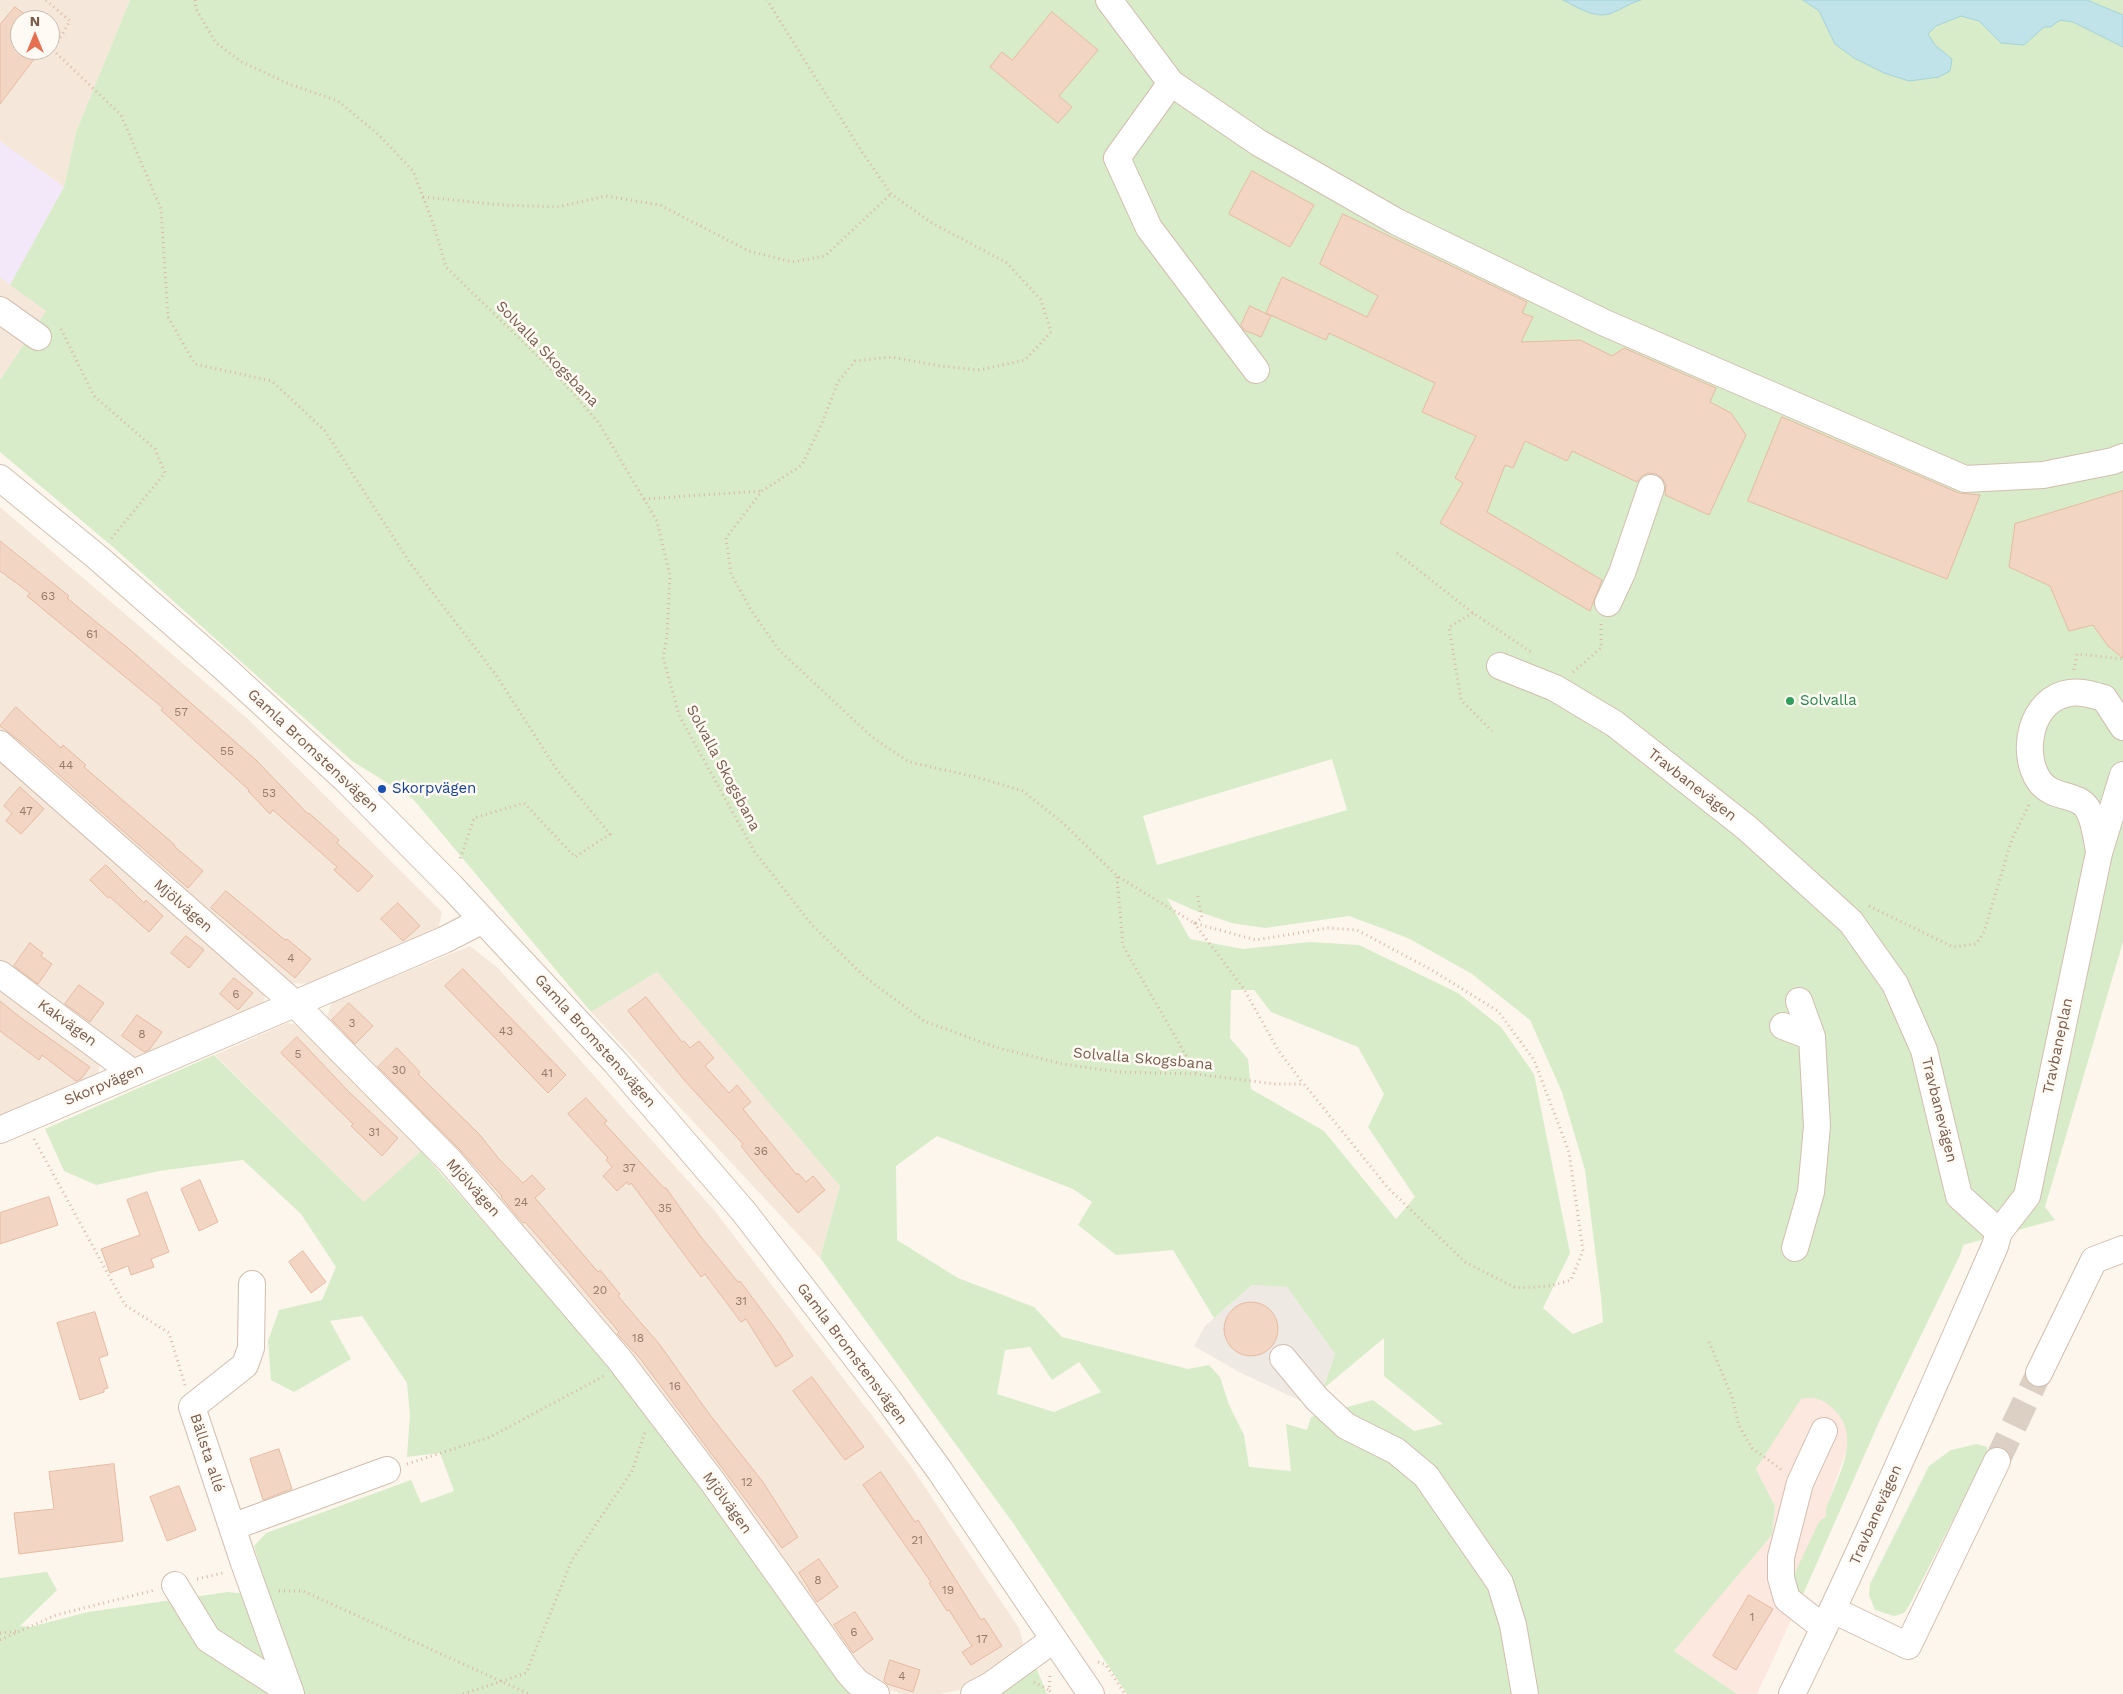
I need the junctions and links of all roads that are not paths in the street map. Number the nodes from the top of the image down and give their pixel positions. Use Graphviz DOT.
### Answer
graph roads {
  1 [pos="1109,0"];
  2 [pos="1171,83"];
  3 [pos="0,310"];
  4 [pos="46,330"];
  5 [pos="1256,370"];
  6 [pos="2123,457"];
  7 [pos="0,478"];
  8 [pos="1651,488"];
  9 [pos="1608,603"];
  10 [pos="1500,666"];
  11 [pos="2123,727"];
  12 [pos="0,744"];
  13 [pos="2123,779"];
  14 [pos="2100,853"];
  15 [pos="483,920"];
  16 [pos="0,974"];
  17 [pos="1800,1001"];
  18 [pos="295,1004"];
  19 [pos="1783,1026"];
  20 [pos="1812,1038"];
  21 [pos="133,1073"];
  22 [pos="0,1130"];
  23 [pos="1997,1239"];
  24 [pos="1795,1248"];
  25 [pos="2123,1249"];
  26 [pos="252,1284"];
  27 [pos="1284,1358"];
  28 [pos="2039,1373"];
  29 [pos="1824,1431"];
  30 [pos="1997,1461"];
  31 [pos="387,1470"];
  32 [pos="232,1527"];
  33 [pos="175,1585"];
  34 [pos="1829,1619"];
  35 [pos="1054,1640"];
  36 [pos="290,1693"];
  37 [pos="876,1694"];
  38 [pos="974,1694"];
  39 [pos="1091,1694"];
  40 [pos="1525,1694"];
  41 [pos="1792,1694"];
  1 -- 2 [label="street"];
  2 -- 5 [label="street"];
  2 -- 6 [label="street"];
  3 -- 4 [label="street"];
  7 -- 15 [label="street, Gamla Bromstensvägen"];
  8 -- 9 [label="street"];
  10 -- 23 [label="street, Travbanevägen"];
  11 -- 14 [label="street, Travbaneplan"];
  12 -- 18 [label="street, Mjölvägen"];
  13 -- 14 [label="street, Travbaneplan"];
  14 -- 23 [label="street, Travbaneplan"];
  15 -- 18 [label="street, Skorpvägen"];
  15 -- 35 [label="street, Gamla Bromstensvägen"];
  16 -- 21 [label="street, Kakvägen"];
  17 -- 20 [label="street"];
  18 -- 21 [label="street, Skorpvägen"];
  18 -- 37 [label="street, Mjölvägen"];
  19 -- 20 [label="street"];
  20 -- 24 [label="street"];
  21 -- 22 [label="street, Skorpvägen"];
  23 -- 34 [label="street, Travbanevägen"];
  25 -- 28 [label="street"];
  26 -- 32 [label="street, Bällsta allé"];
  27 -- 40 [label="street"];
  29 -- 34 [label="street"];
  30 -- 34 [label="street"];
  31 -- 32 [label="street"];
  32 -- 36 [label="street, Bällsta allé"];
  33 -- 36 [label="street"];
  34 -- 41 [label="street, Travbanevägen"];
  35 -- 38 [label="street"];
  35 -- 39 [label="street, Gamla Bromstensvägen"];
}
